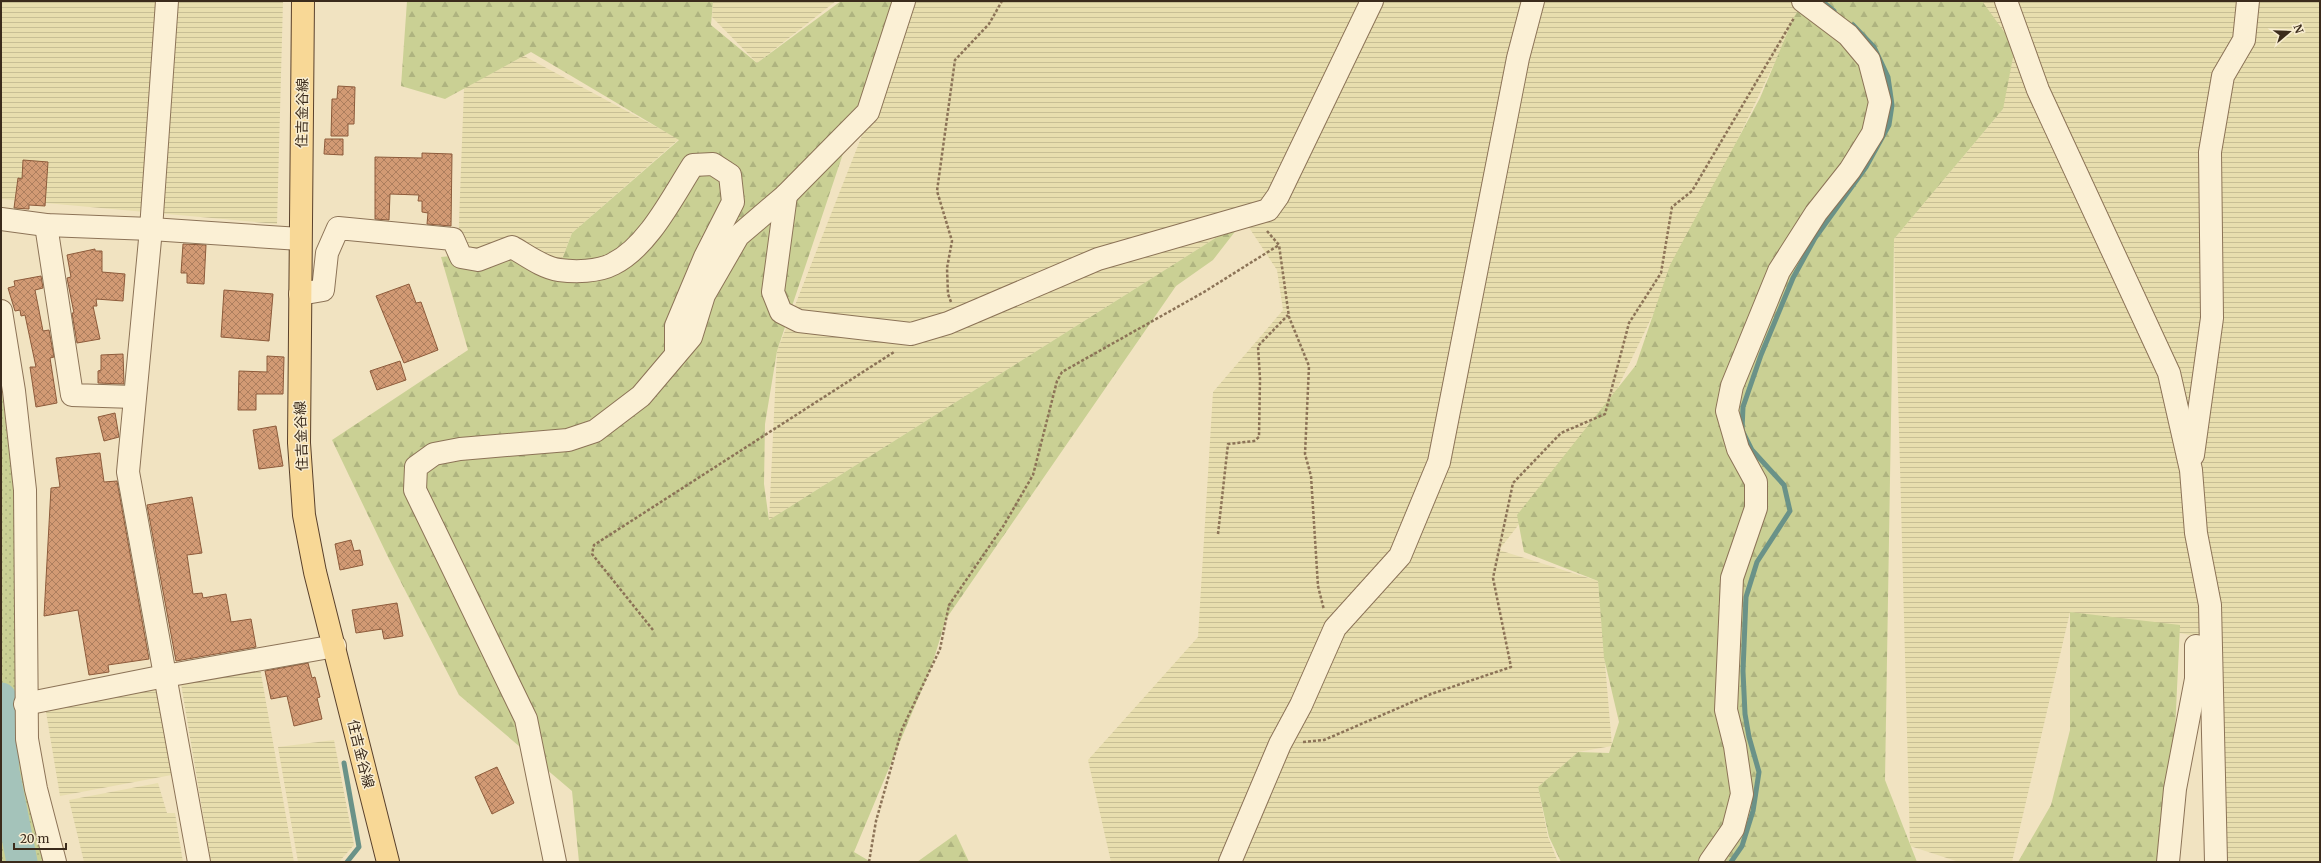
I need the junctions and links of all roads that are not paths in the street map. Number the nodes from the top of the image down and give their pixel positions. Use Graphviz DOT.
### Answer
graph roads {
  1 [pos="167,1"];
  2 [pos="303,1"];
  3 [pos="904,1"];
  4 [pos="1372,1"];
  5 [pos="1533,1"];
  6 [pos="1804,1"];
  7 [pos="2006,1"];
  8 [pos="2248,1"];
  9 [pos="786,195"];
  10 [pos="1,219"];
  11 [pos="46,225"];
  12 [pos="151,229"];
  13 [pos="300,239"];
  14 [pos="300,294"];
  15 [pos="1,311"];
  16 [pos="676,354"];
  17 [pos="134,397"];
  18 [pos="2191,470"];
  19 [pos="2210,604"];
  20 [pos="335,646"];
  21 [pos="165,676"];
  22 [pos="25,704"];
  23 [pos="55,862"];
  24 [pos="199,862"];
  25 [pos="388,862"];
  26 [pos="555,862"];
  27 [pos="1230,862"];
  28 [pos="1710,862"];
  29 [pos="2168,862"];
  30 [pos="2216,862"];
  1 -- 12 [label="street"];
  2 -- 13 [label="main road, 住吉金谷線"];
  3 -- 9 [label="street"];
  4 -- 9 [label="street"];
  5 -- 27 [label="street"];
  6 -- 28 [label="street"];
  7 -- 18 [label="street"];
  8 -- 18 [label="street"];
  9 -- 16 [label="street"];
  10 -- 11 [label="street"];
  11 -- 12 [label="street"];
  11 -- 17 [label="street"];
  12 -- 13 [label="street"];
  12 -- 17 [label="street"];
  13 -- 14 [label="main road, 住吉金谷線"];
  14 -- 16 [label="street"];
  14 -- 20 [label="main road, 住吉金谷線"];
  15 -- 22 [label="street"];
  16 -- 26 [label="street"];
  17 -- 21 [label="street"];
  18 -- 19 [label="street"];
  19 -- 29 [label="street"];
  19 -- 30 [label="street"];
  20 -- 21 [label="street"];
  20 -- 25 [label="main road, 住吉金谷線"];
  21 -- 22 [label="street"];
  21 -- 24 [label="street"];
  22 -- 23 [label="street"];
}
